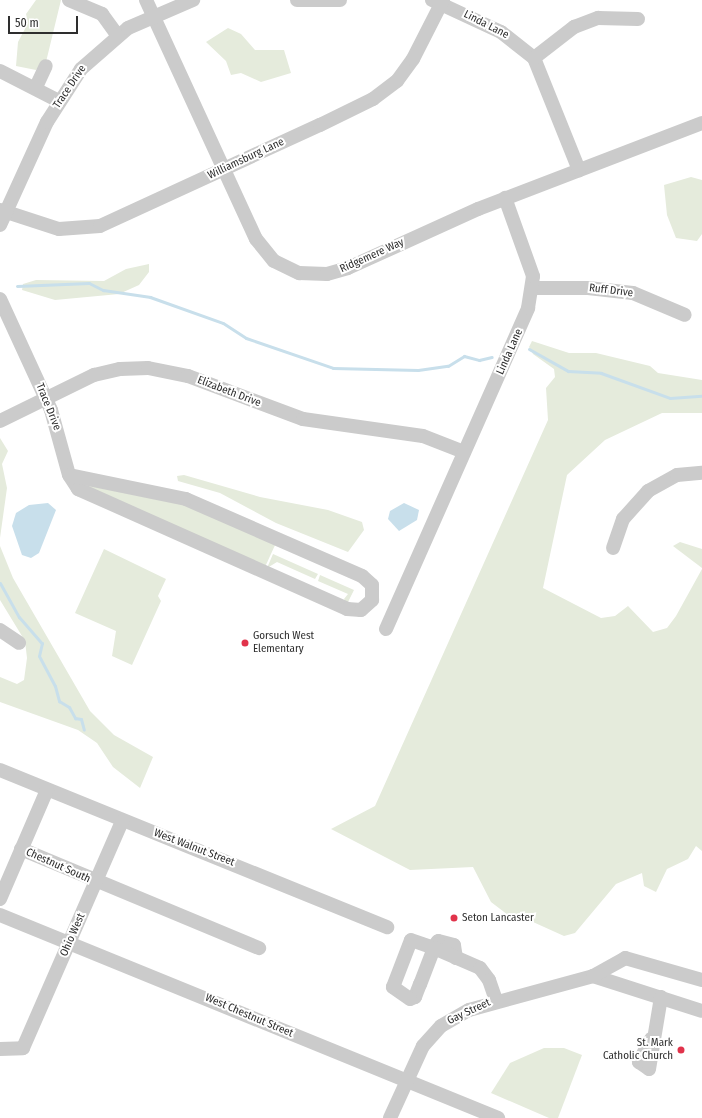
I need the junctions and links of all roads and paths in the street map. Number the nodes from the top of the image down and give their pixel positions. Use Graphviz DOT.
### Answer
graph roads {
  1 [pos="69,0"];
  2 [pos="146,0"];
  3 [pos="193,0"];
  4 [pos="297,0"];
  5 [pos="340,0"];
  6 [pos="439,1"];
  7 [pos="153,15"];
  8 [pos="638,19"];
  9 [pos="117,35"];
  10 [pos="534,58"];
  11 [pos="46,66"];
  12 [pos="0,71"];
  13 [pos="36,87"];
  14 [pos="59,101"];
  15 [pos="702,123"];
  16 [pos="225,169"];
  17 [pos="579,170"];
  18 [pos="505,198"];
  19 [pos="2,216"];
  20 [pos="532,288"];
  21 [pos="1,302"];
  22 [pos="685,315"];
  23 [pos="46,400"];
  24 [pos="0,421"];
  25 [pos="464,452"];
  26 [pos="702,473"];
  27 [pos="69,475"];
  28 [pos="613,548"];
  29 [pos="386,629"];
  30 [pos="0,630"];
  31 [pos="19,643"];
  32 [pos="0,770"];
  33 [pos="47,790"];
  34 [pos="122,821"];
  35 [pos="21,849"];
  36 [pos="96,883"];
  37 [pos="0,900"];
  38 [pos="0,915"];
  39 [pos="387,927"];
  40 [pos="70,941"];
  41 [pos="259,948"];
  42 [pos="434,948"];
  43 [pos="593,976"];
  44 [pos="702,980"];
  45 [pos="660,997"];
  46 [pos="496,1000"];
  47 [pos="702,1011"];
  48 [pos="651,1039"];
  49 [pos="0,1049"];
  50 [pos="405,1080"];
  51 [pos="390,1118"];
  52 [pos="498,1118"];
  1 -- 9 [label="street"];
  2 -- 7 [label="street, Ridgemere Way"];
  3 -- 7 [label="street, Trace Drive"];
  4 -- 5 [label="street"];
  6 -- 10 [label="street, Linda Lane"];
  6 -- 16 [label="street, Williamsburg Lane"];
  7 -- 9 [label="street, Trace Drive"];
  7 -- 16 [label="street, Ridgemere Way"];
  8 -- 10 [label="street"];
  9 -- 14 [label="street, Trace Drive"];
  10 -- 17 [label="street, Linda Lane"];
  11 -- 13 [label="street"];
  12 -- 13 [label="street"];
  13 -- 14 [label="street"];
  14 -- 19 [label="street, Trace Drive"];
  15 -- 17 [label="street, Ridgemere Way"];
  16 -- 18 [label="street, Ridgemere Way"];
  16 -- 19 [label="street, Williamsburg Lane"];
  17 -- 18 [label="street, Ridgemere Way"];
  18 -- 20 [label="street, Linda Lane"];
  20 -- 22 [label="street, Ruff Drive"];
  20 -- 25 [label="street, Linda Lane"];
  21 -- 23 [label="street, Trace Drive"];
  23 -- 24 [label="street, Elizabeth Drive"];
  23 -- 25 [label="street, Elizabeth Drive"];
  23 -- 27 [label="street, Trace Drive"];
  25 -- 29 [label="street, Linda Lane"];
  26 -- 28 [label="street"];
  27 -- 27 [label="street"];
  30 -- 31 [label="street"];
  32 -- 33 [label="street, West Walnut Street"];
  33 -- 34 [label="street, West Walnut Street"];
  33 -- 35 [label="street"];
  34 -- 36 [label="street, Ohio West"];
  34 -- 39 [label="street, West Walnut Street"];
  35 -- 36 [label="street, Chestnut South"];
  35 -- 37 [label="street"];
  36 -- 40 [label="street, Ohio West"];
  36 -- 41 [label="street, Chestnut South"];
  38 -- 40 [label="street, West Chestnut Street"];
  40 -- 49 [label="street, Ohio West"];
  40 -- 50 [label="street, West Chestnut Street"];
  42 -- 46 [label="street"];
  43 -- 44 [label="street"];
  43 -- 45 [label="street"];
  43 -- 46 [label="street, Gay Street"];
  45 -- 47 [label="street"];
  45 -- 48 [label="street"];
  46 -- 50 [label="street, Gay Street"];
  50 -- 51 [label="street, Gay Street"];
  50 -- 52 [label="street, West Chestnut Street"];
}
